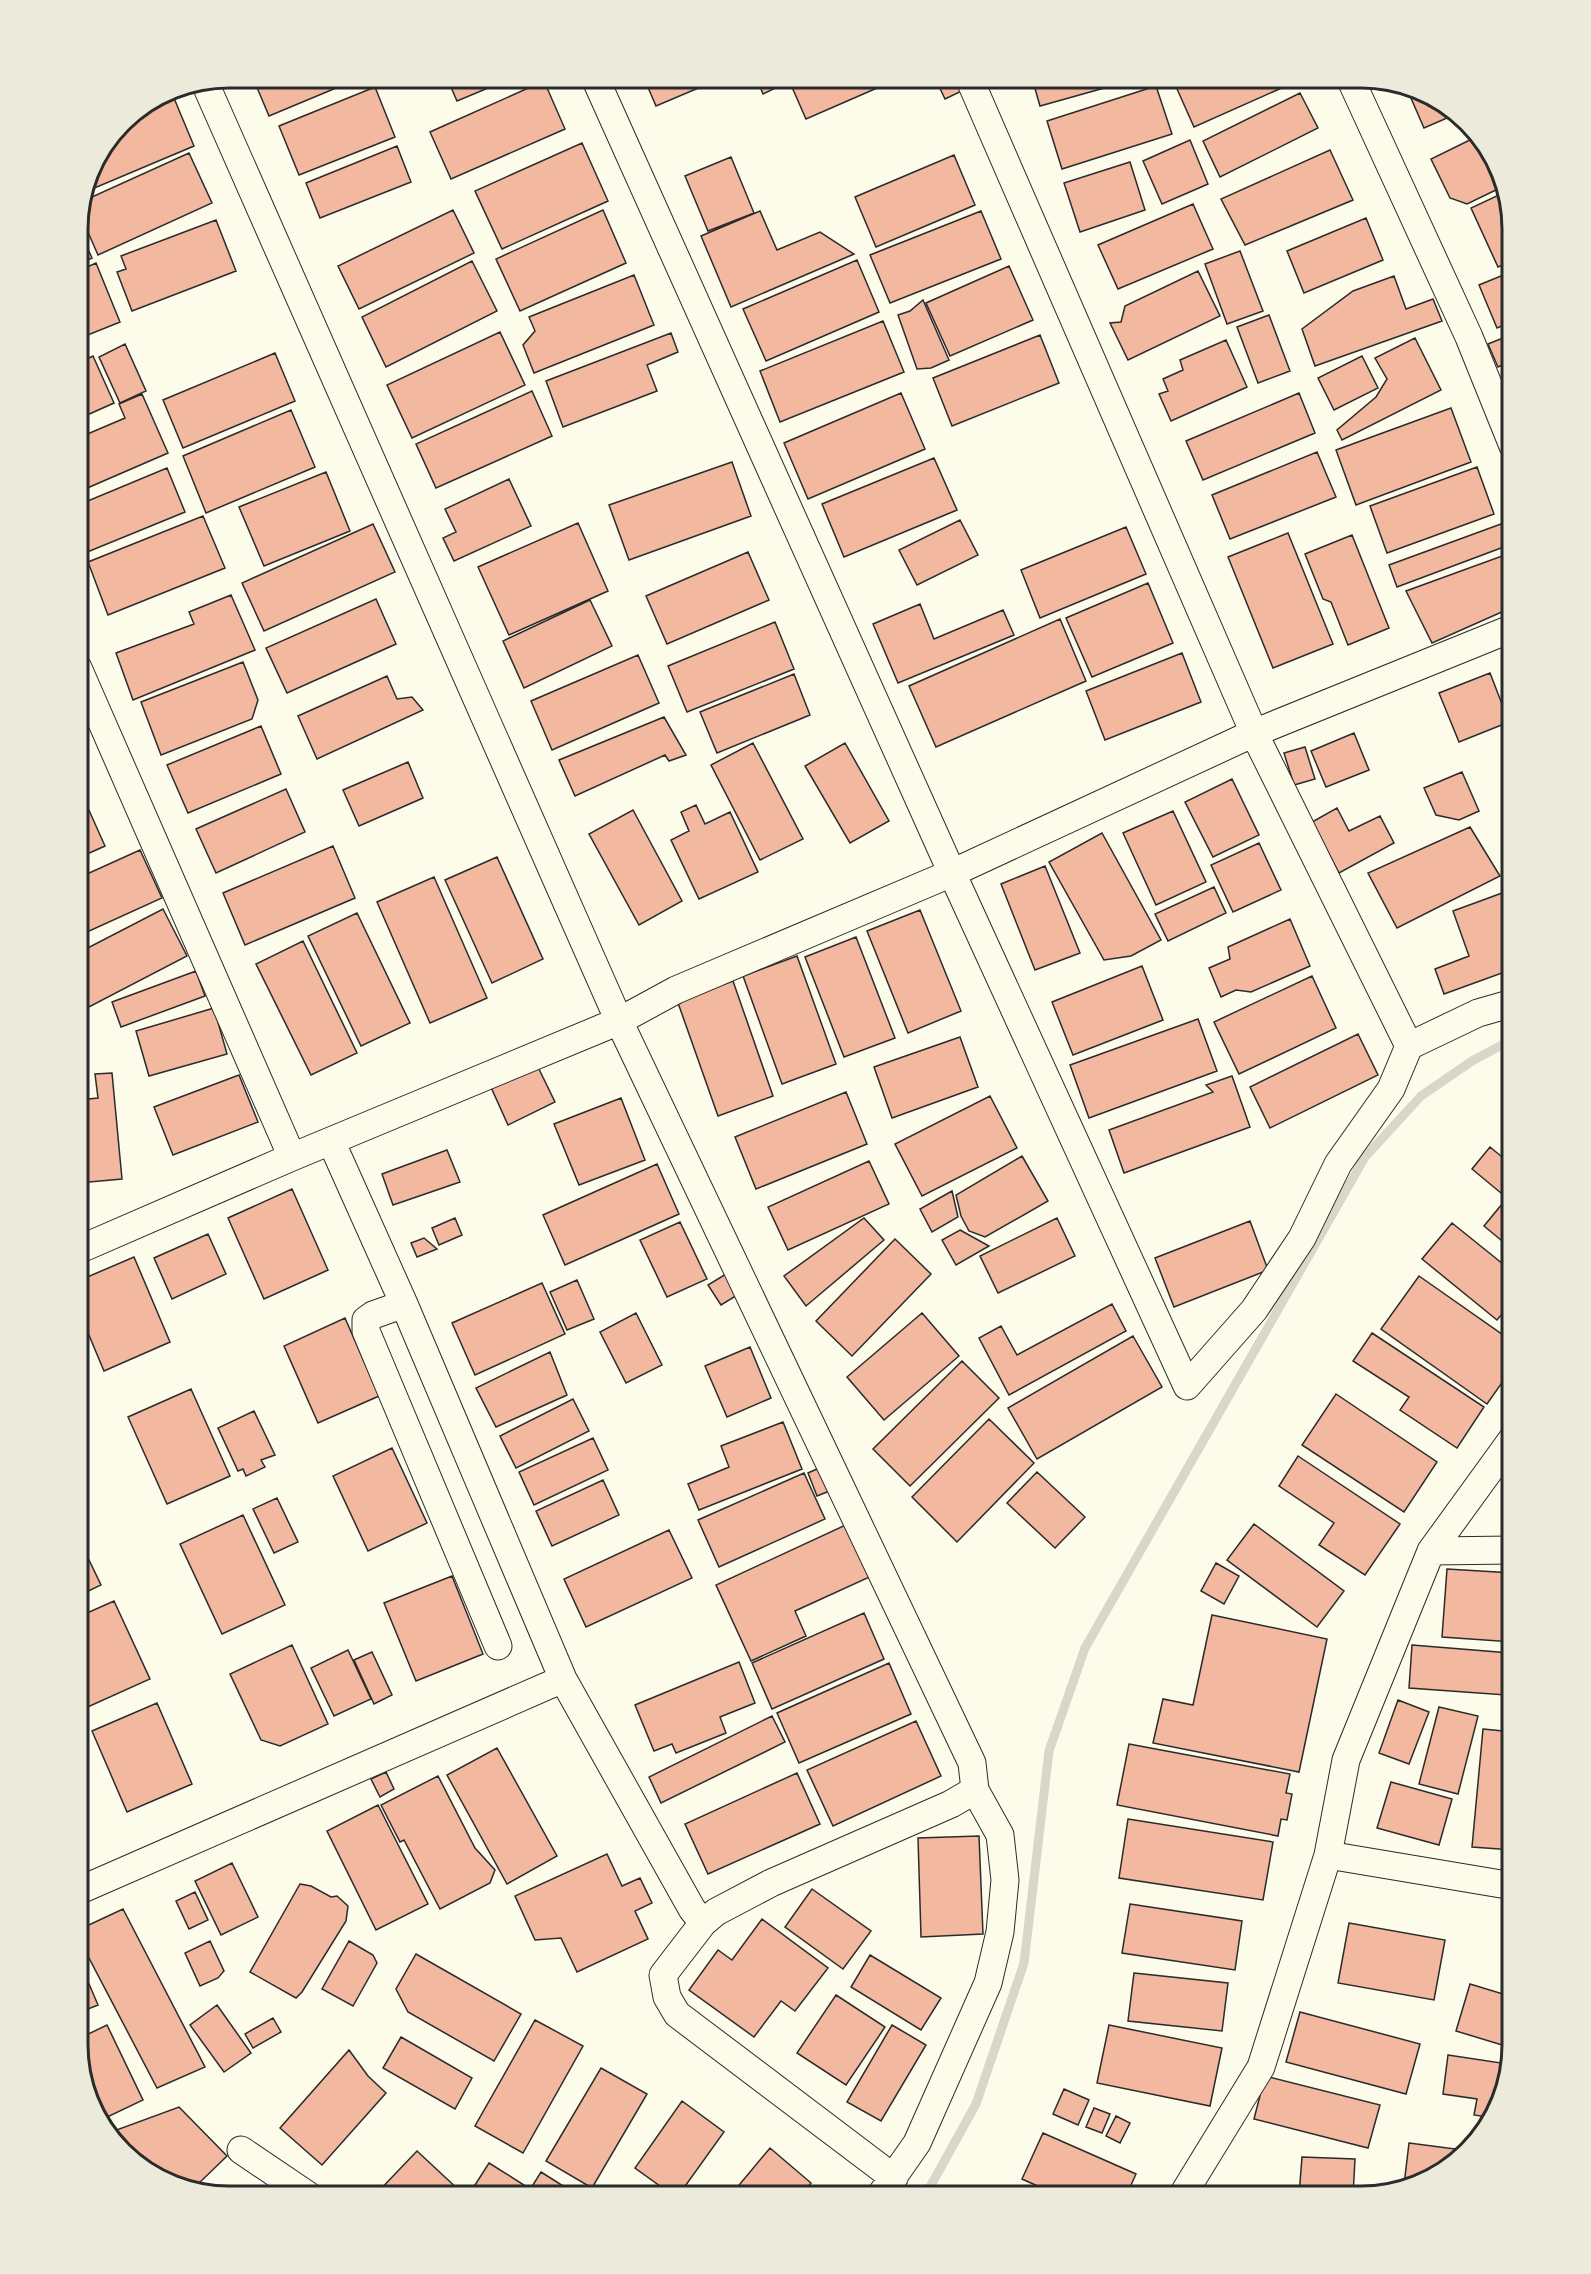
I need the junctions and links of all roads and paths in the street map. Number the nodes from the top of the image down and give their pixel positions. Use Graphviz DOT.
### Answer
graph roads {
  1 [pos="600,88"];
  2 [pos="974,89"];
  3 [pos="1355,89"];
  4 [pos="208,90"];
  5 [pos="1502,419"];
  6 [pos="1502,632"];
  7 [pos="89,693"];
  8 [pos="1254,733"];
  9 [pos="952,873"];
  10 [pos="1502,1006"];
  11 [pos="619,1021"];
  12 [pos="1409,1046"];
  13 [pos="332,1141"];
  14 [pos="292,1157"];
  15 [pos="88,1245"];
  16 [pos="404,1304"];
  17 [pos="1502,1453"];
  18 [pos="1502,1550"];
  19 [pos="1431,1551"];
  20 [pos="498,1646"];
  21 [pos="563,1679"];
  22 [pos="975,1790"];
  23 [pos="1328,1855"];
  24 [pos="1502,1884"];
  25 [pos="88,1887"];
  26 [pos="703,1923"];
  27 [pos="242,2150"];
  28 [pos="293,2185"];
  29 [pos="885,2186"];
  30 [pos="888,2186"];
  31 [pos="1188,2186"];
  1 -- 9 [label="street"];
  2 -- 8 [label="street"];
  3 -- 5 [label="street"];
  4 -- 11 [label="street"];
  6 -- 8 [label="street"];
  7 -- 14 [label="street"];
  8 -- 9 [label="street"];
  8 -- 12 [label="street"];
  9 -- 11 [label="street"];
  9 -- 12 [label="street"];
  10 -- 12 [label="street"];
  11 -- 13 [label="street"];
  11 -- 22 [label="street"];
  13 -- 14 [label="street"];
  13 -- 16 [label="street"];
  14 -- 15 [label="street"];
  16 -- 20 [label="street"];
  16 -- 21 [label="street"];
  17 -- 19 [label="street"];
  18 -- 19 [label="street"];
  19 -- 23 [label="street"];
  21 -- 25 [label="street"];
  21 -- 26 [label="street"];
  22 -- 26 [label="street"];
  22 -- 30 [label="street"];
  23 -- 24 [label="street"];
  23 -- 31 [label="street"];
  26 -- 29 [label="street"];
  27 -- 28 [label="street"];
}
